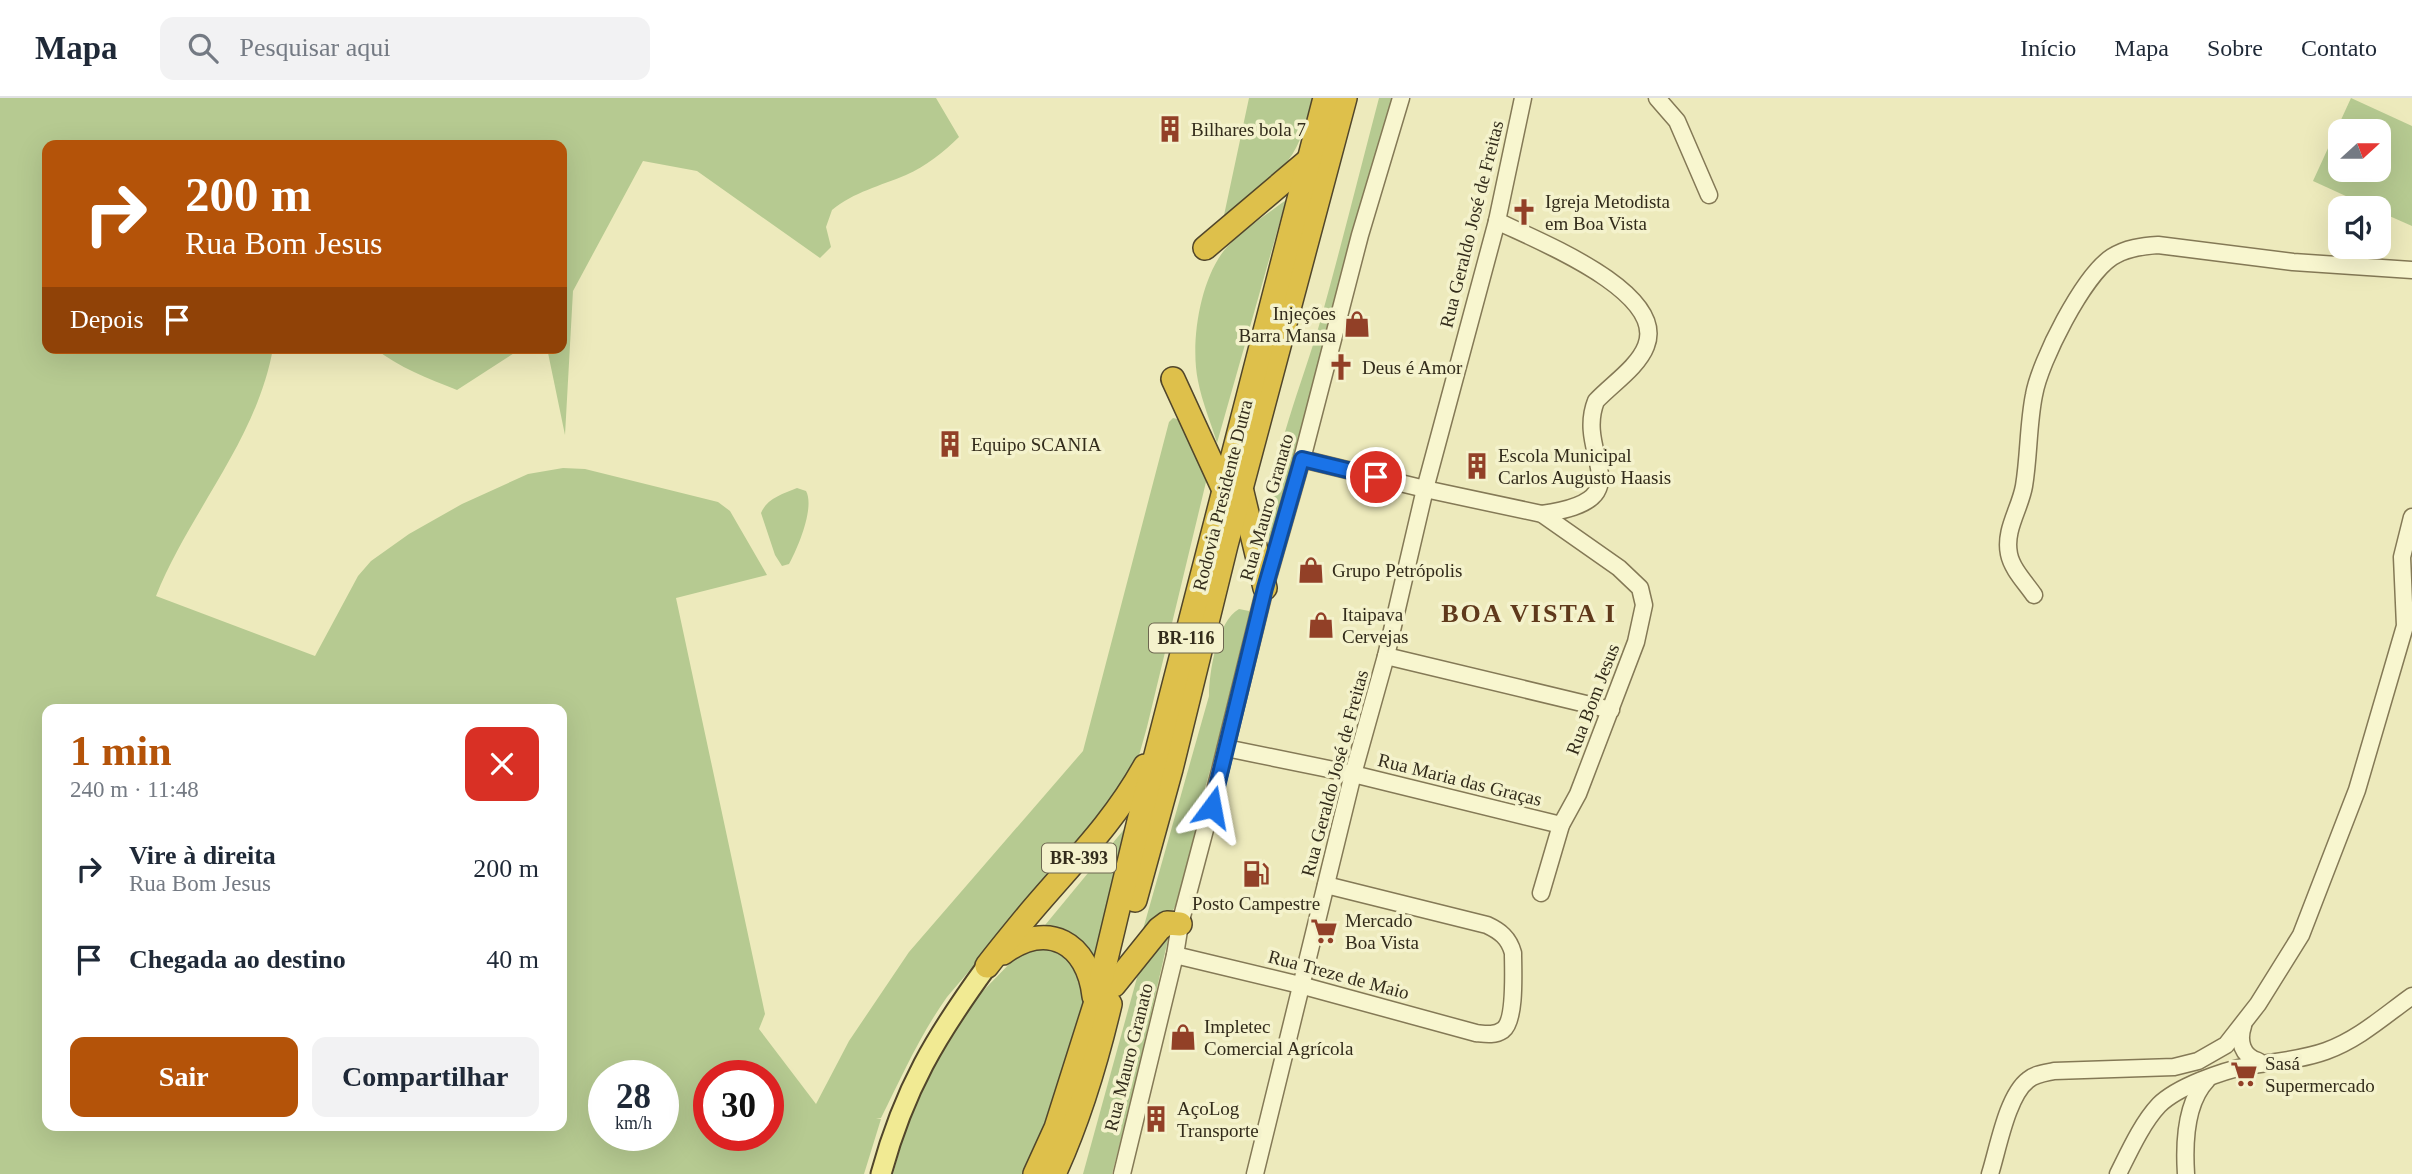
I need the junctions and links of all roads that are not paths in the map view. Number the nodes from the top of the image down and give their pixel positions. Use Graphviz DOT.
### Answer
graph roads {
  1 [pos="1325,98"];
  2 [pos="1345,98"];
  3 [pos="1357,98"];
  4 [pos="1401,98"];
  5 [pos="1523,98"];
  6 [pos="1657,98"];
  7 [pos="1310,159"];
  8 [pos="1709,195"];
  9 [pos="1497,221"];
  10 [pos="1205,248"];
  11 [pos="2412,270"];
  12 [pos="1298,273"];
  13 [pos="1173,379"];
  14 [pos="1302,459"];
  15 [pos="1233,489"];
  16 [pos="1425,489"];
  17 [pos="1542,514"];
  18 [pos="2412,517"];
  19 [pos="1265,588"];
  20 [pos="2034,595"];
  21 [pos="2408,627"];
  22 [pos="1387,656"];
  23 [pos="1611,710"];
  24 [pos="1159,741"];
  25 [pos="1226,748"];
  26 [pos="1353,774"];
  27 [pos="1561,825"];
  28 [pos="1326,885"];
  29 [pos="1541,893"];
  30 [pos="1180,924"];
  31 [pos="1175,955"];
  32 [pos="987,966"];
  33 [pos="1115,985"];
  34 [pos="1300,985"];
  35 [pos="2412,995"];
  36 [pos="1095,1005"];
  37 [pos="2241,1028"];
  38 [pos="2258,1060"];
  39 [pos="2278,1062"];
  40 [pos="1096,1065"];
  41 [pos="2176,1066"];
  42 [pos="2208,1074"];
  43 [pos="2176,1093"];
  44 [pos="2191,1108"];
  45 [pos="881,1174"];
  46 [pos="1035,1174"];
  47 [pos="1054,1174"];
  48 [pos="1073,1174"];
  49 [pos="1122,1174"];
  50 [pos="1255,1174"];
  51 [pos="1990,1174"];
  52 [pos="2118,1174"];
  53 [pos="2186,1174"];
  1 -- 7 [label="highway, Rodovia Presidente Dutra / BR-116"];
  2 -- 12 [label="highway, Rodovia Presidente Dutra / BR-116"];
  3 -- 12 [label="highway"];
  4 -- 14 [label="street, Rua Mauro Granato"];
  5 -- 9 [label="street, Rua Geraldo José de Freitas"];
  6 -- 8 [label="street"];
  7 -- 10 [label="highway"];
  7 -- 15 [label="highway, Rodovia Presidente Dutra / BR-116"];
  9 -- 16 [label="street, Rua Geraldo José de Freitas"];
  9 -- 17 [label="street"];
  11 -- 20 [label="street"];
  12 -- 15 [label="highway, Rodovia Presidente Dutra / BR-116"];
  13 -- 15 [label="highway"];
  14 -- 16 [label="street, Rua Bom Jesus"];
  14 -- 19 [label="street, Rua Mauro Granato"];
  15 -- 19 [label="highway"];
  15 -- 24 [label="highway, Rodovia Presidente Dutra / BR-116"];
  15 -- 33 [label="highway, Rodovia Presidente Dutra / BR-116"];
  16 -- 17 [label="street, Rua Bom Jesus"];
  16 -- 22 [label="street, Rua Geraldo José de Freitas"];
  17 -- 23 [label="street, Rua Bom Jesus"];
  18 -- 21 [label="street"];
  19 -- 25 [label="street, Rua Mauro Granato"];
  21 -- 37 [label="street"];
  22 -- 23 [label="street"];
  22 -- 26 [label="street, Rua Geraldo José de Freitas"];
  23 -- 27 [label="street, Rua Bom Jesus"];
  24 -- 32 [label="highway, BR-393"];
  24 -- 36 [label="highway, Rodovia Presidente Dutra / BR-116"];
  25 -- 26 [label="street, Rua Maria das Graças"];
  25 -- 30 [label="street, Rua Mauro Granato"];
  26 -- 27 [label="street, Rua Maria das Graças"];
  26 -- 28 [label="street, Rua Geraldo José de Freitas"];
  27 -- 29 [label="street, Rua Bom Jesus"];
  28 -- 34 [label="street, Rua Geraldo José de Freitas"];
  28 -- 34 [label="street, Rua Treze de Maio"];
  30 -- 31 [label="street, Rua Mauro Granato"];
  30 -- 33 [label="highway"];
  31 -- 34 [label="street, Rua Treze de Maio"];
  31 -- 49 [label="street, Rua Mauro Granato"];
  32 -- 36 [label="highway, BR-393"];
  32 -- 45 [label="main road, BR-393"];
  33 -- 40 [label="highway, Rodovia Presidente Dutra / BR-116"];
  34 -- 50 [label="street, Rua Geraldo José de Freitas"];
  35 -- 39 [label="street"];
  36 -- 46 [label="highway, Rodovia Presidente Dutra / BR-116"];
  37 -- 38 [label="street"];
  37 -- 41 [label="street"];
  37 -- 42 [label="street"];
  38 -- 39 [label="street"];
  38 -- 42 [label="street"];
  39 -- 42 [label="street"];
  40 -- 47 [label="highway, Rodovia Presidente Dutra / BR-116"];
  40 -- 48 [label="highway"];
  41 -- 42 [label="street"];
  41 -- 43 [label="street"];
  41 -- 51 [label="street"];
  42 -- 43 [label="street"];
  42 -- 43 [label="street"];
  42 -- 44 [label="street"];
  43 -- 44 [label="street"];
  43 -- 52 [label="street"];
  44 -- 53 [label="street"];
}
